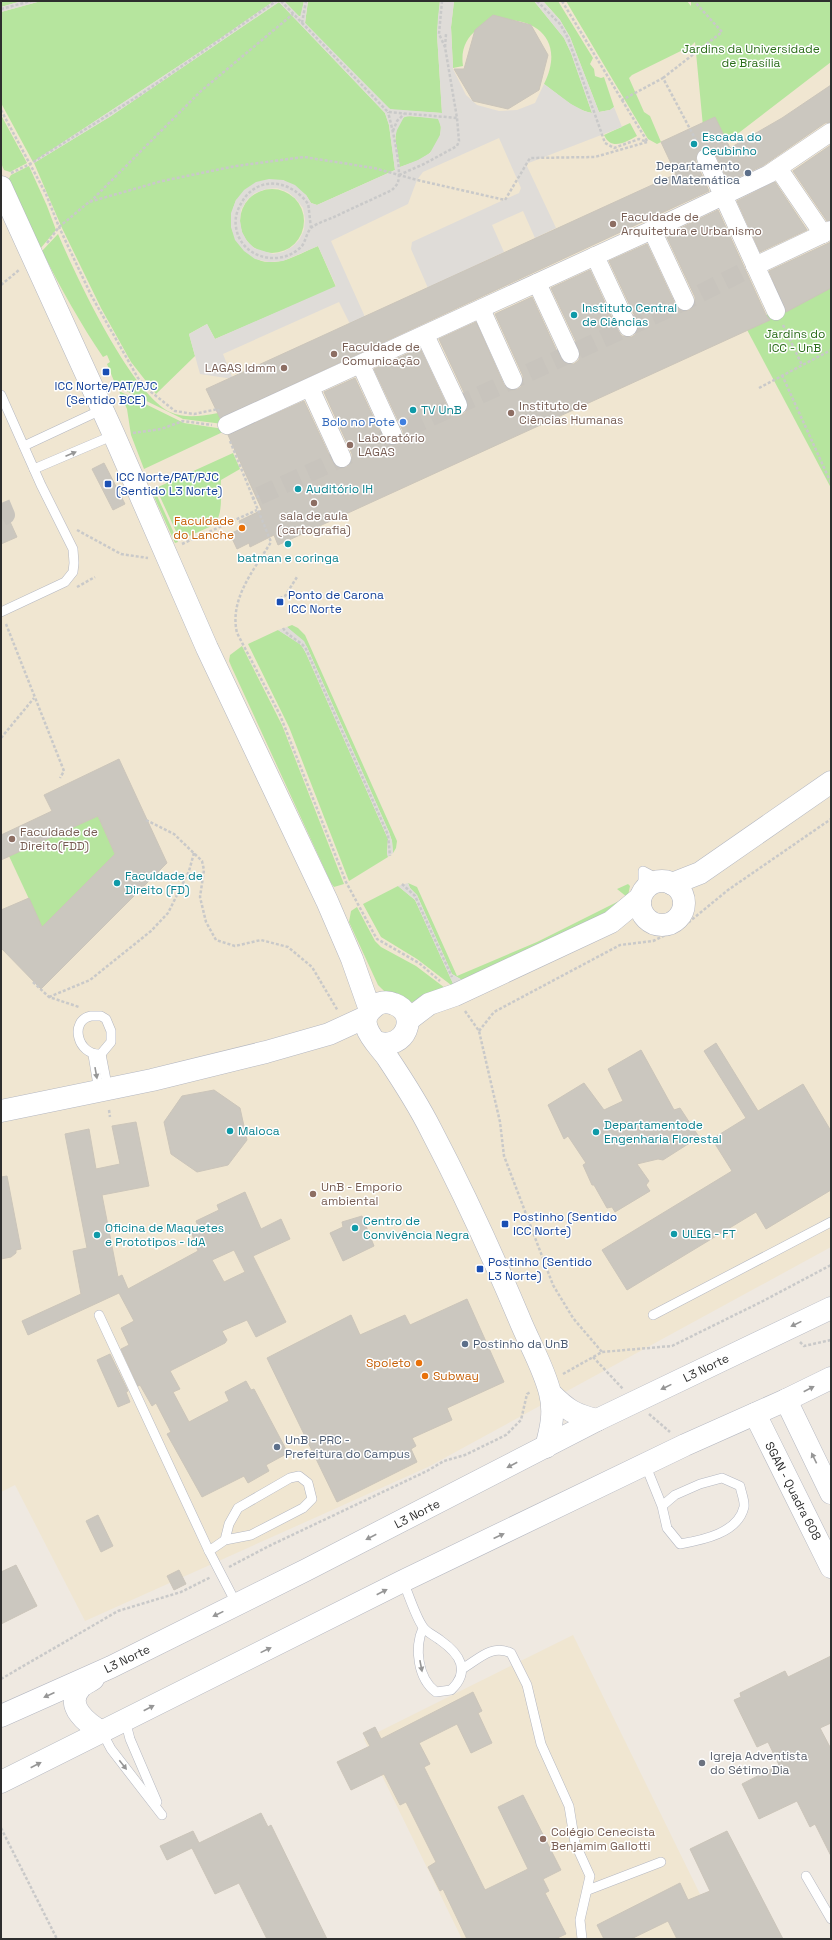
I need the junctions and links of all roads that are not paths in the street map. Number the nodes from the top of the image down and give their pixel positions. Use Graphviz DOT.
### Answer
graph roads {
  1 [pos="831,132"];
  2 [pos="706,158"];
  3 [pos="778,168"];
  4 [pos="4,181"];
  5 [pos="723,196"];
  6 [pos="652,230"];
  7 [pos="827,232"];
  8 [pos="595,256"];
  9 [pos="756,266"];
  10 [pos="537,283"];
  11 [pos="685,301"];
  12 [pos="481,309"];
  13 [pos="776,310"];
  14 [pos="628,327"];
  15 [pos="425,335"];
  16 [pos="570,354"];
  17 [pos="361,365"];
  18 [pos="513,380"];
  19 [pos="310,388"];
  20 [pos="1,395"];
  21 [pos="458,405"];
  22 [pos="101,410"];
  23 [pos="5,414"];
  24 [pos="226,426"];
  25 [pos="393,435"];
  26 [pos="114,436"];
  27 [pos="24,446"];
  28 [pos="342,458"];
  29 [pos="34,468"];
  30 [pos="1,612"];
  31 [pos="831,782"];
  32 [pos="700,873"];
  33 [pos="667,882"];
  34 [pos="642,902"];
  35 [pos="684,903"];
  36 [pos="374,1024"];
  37 [pos="97,1054"];
  38 [pos="105,1097"];
  39 [pos="1,1111"];
  40 [pos="831,1222"];
  41 [pos="831,1308"];
  42 [pos="99,1315"];
  43 [pos="653,1315"];
  44 [pos="831,1378"];
  45 [pos="549,1389"];
  46 [pos="786,1400"];
  47 [pos="754,1414"];
  48 [pos="597,1420"];
  49 [pos="546,1447"];
  50 [pos="645,1464"];
  51 [pos="831,1493"];
  52 [pos="662,1506"];
  53 [pos="225,1540"];
  54 [pos="209,1551"];
  55 [pos="831,1567"];
  56 [pos="403,1581"];
  57 [pos="237,1605"];
  58 [pos="423,1628"];
  59 [pos="110,1667"];
  60 [pos="462,1669"];
  61 [pos="1,1716"];
  62 [pos="125,1720"];
  63 [pos="102,1732"];
  64 [pos="1,1782"];
  65 [pos="661,1862"];
  66 [pos="806,1876"];
  67 [pos="588,1890"];
  68 [pos="831,1919"];
  69 [pos="582,1939"];
  1 -- 3 [label="street"];
  2 -- 5 [label="street"];
  3 -- 5 [label="street"];
  3 -- 7 [label="street"];
  4 -- 22 [label="street"];
  5 -- 6 [label="street"];
  5 -- 9 [label="street"];
  6 -- 8 [label="street"];
  6 -- 11 [label="street"];
  7 -- 9 [label="street"];
  8 -- 10 [label="street"];
  8 -- 14 [label="street"];
  9 -- 13 [label="street"];
  10 -- 12 [label="street"];
  10 -- 16 [label="street"];
  12 -- 15 [label="street"];
  12 -- 18 [label="street"];
  15 -- 17 [label="street"];
  15 -- 21 [label="street"];
  17 -- 19 [label="street"];
  17 -- 25 [label="street"];
  19 -- 24 [label="street"];
  19 -- 28 [label="street"];
  20 -- 23 [label="lane"];
  22 -- 26 [label="street"];
  22 -- 27 [label="lane"];
  23 -- 27 [label="lane"];
  29 -- 26 [label="lane, one-way"];
  26 -- 36 [label="street"];
  27 -- 29 [label="lane"];
  29 -- 30 [label="lane"];
  31 -- 32 [label="street"];
  32 -- 33 [label="street"];
  32 -- 35 [label="street"];
  33 -- 34 [label="street"];
  33 -- 35 [label="street"];
  34 -- 35 [label="street"];
  34 -- 36 [label="street"];
  36 -- 38 [label="street"];
  36 -- 45 [label="street"];
  37 -- 38 [label="lane"];
  38 -- 39 [label="street"];
  40 -- 43 [label="lane"];
  41 -- 48 [label="street, L3 Norte, one-way"];
  42 -- 54 [label="lane"];
  46 -- 44 [label="street, one-way"];
  45 -- 48 [label="street"];
  45 -- 49 [label="street"];
  46 -- 47 [label="street"];
  51 -- 46 [label="street, one-way"];
  47 -- 50 [label="street"];
  47 -- 55 [label="street, SGAN - Quadra 608"];
  48 -- 49 [label="street, L3 Norte"];
  49 -- 57 [label="street, L3 Norte, one-way"];
  50 -- 52 [label="lane"];
  56 -- 50 [label="street, one-way"];
  52 -- 52 [label="lane"];
  53 -- 53 [label="lane"];
  53 -- 54 [label="lane"];
  54 -- 57 [label="lane"];
  56 -- 58 [label="lane"];
  62 -- 56 [label="street, one-way"];
  57 -- 59 [label="street, L3 Norte, one-way"];
  58 -- 60 [label="lane"];
  58 -- 60 [label="lane, one-way"];
  59 -- 61 [label="street, L3 Norte, one-way"];
  59 -- 63 [label="street"];
  60 -- 67 [label="lane"];
  62 -- 63 [label="street"];
  63 -- 62 [label="lane, one-way"];
  64 -- 63 [label="street, one-way"];
  65 -- 67 [label="lane"];
  66 -- 68 [label="lane"];
  67 -- 69 [label="lane"];
}
